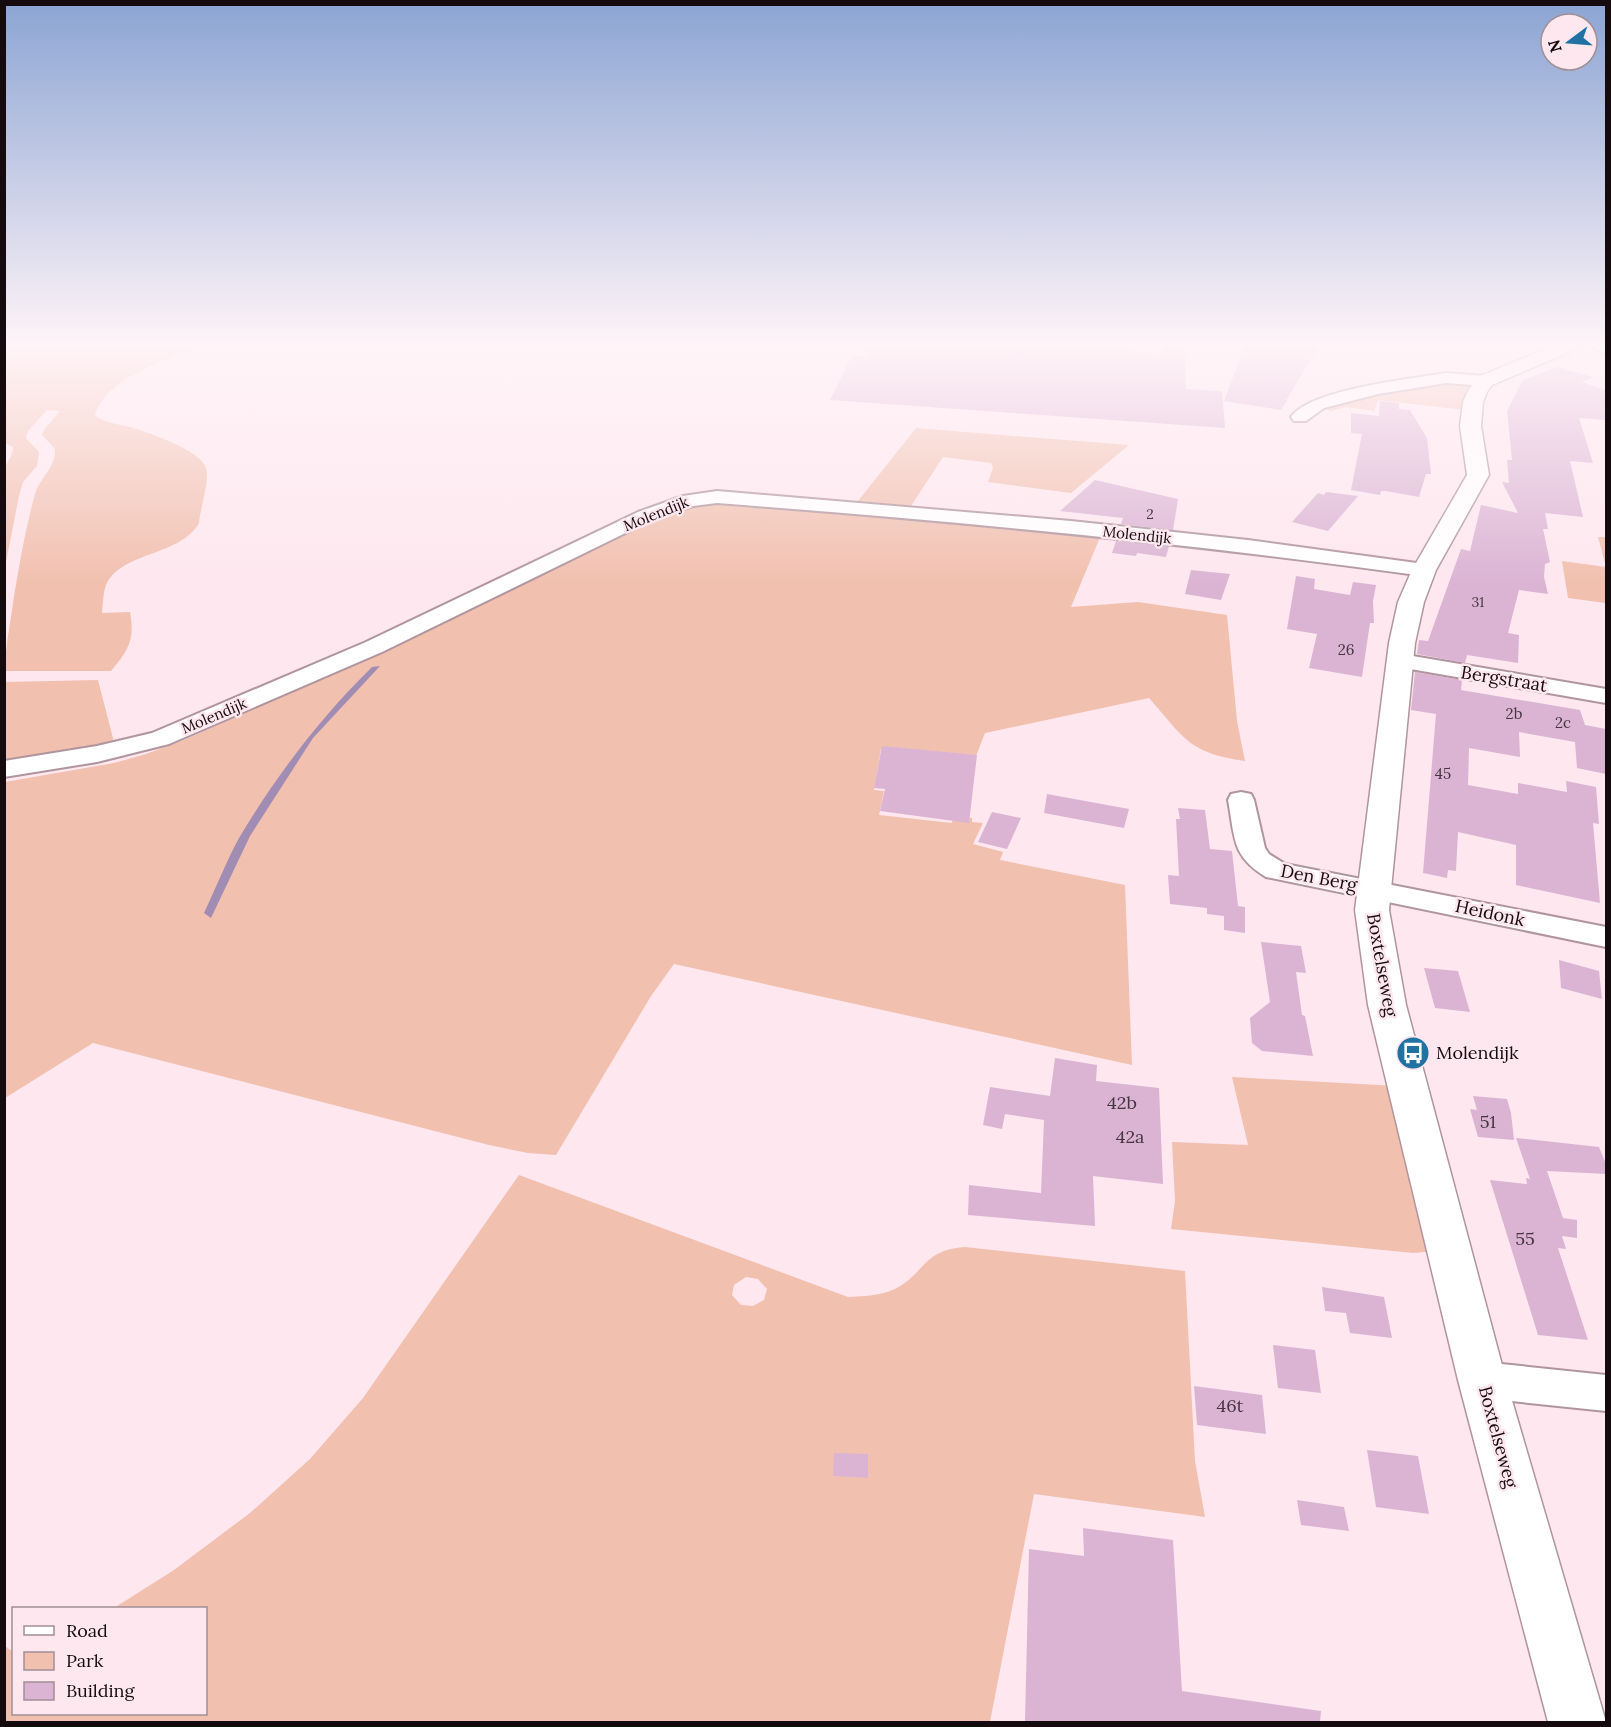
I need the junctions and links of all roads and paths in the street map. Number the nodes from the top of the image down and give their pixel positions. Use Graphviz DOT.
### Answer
graph roads {
  1 [pos="1470,423"];
  2 [pos="1424,570"];
  3 [pos="1401,661"];
  4 [pos="1606,696"];
  5 [pos="4,769"];
  6 [pos="1241,800"];
  7 [pos="1373,889"];
  8 [pos="1606,937"];
  9 [pos="1482,1380"];
  10 [pos="1606,1393"];
  11 [pos="1577,1722"];
  1 -- 2 [label="street, Boxtelseweg"];
  2 -- 3 [label="street, Boxtelseweg"];
  2 -- 5 [label="street, Molendijk"];
  3 -- 4 [label="street, Bergstraat"];
  3 -- 7 [label="street, Boxtelseweg"];
  6 -- 7 [label="street, Den Berg"];
  7 -- 8 [label="street, Heidonk"];
  7 -- 9 [label="street, Boxtelseweg"];
  9 -- 10 [label="street"];
  9 -- 11 [label="street, Boxtelseweg"];
}
